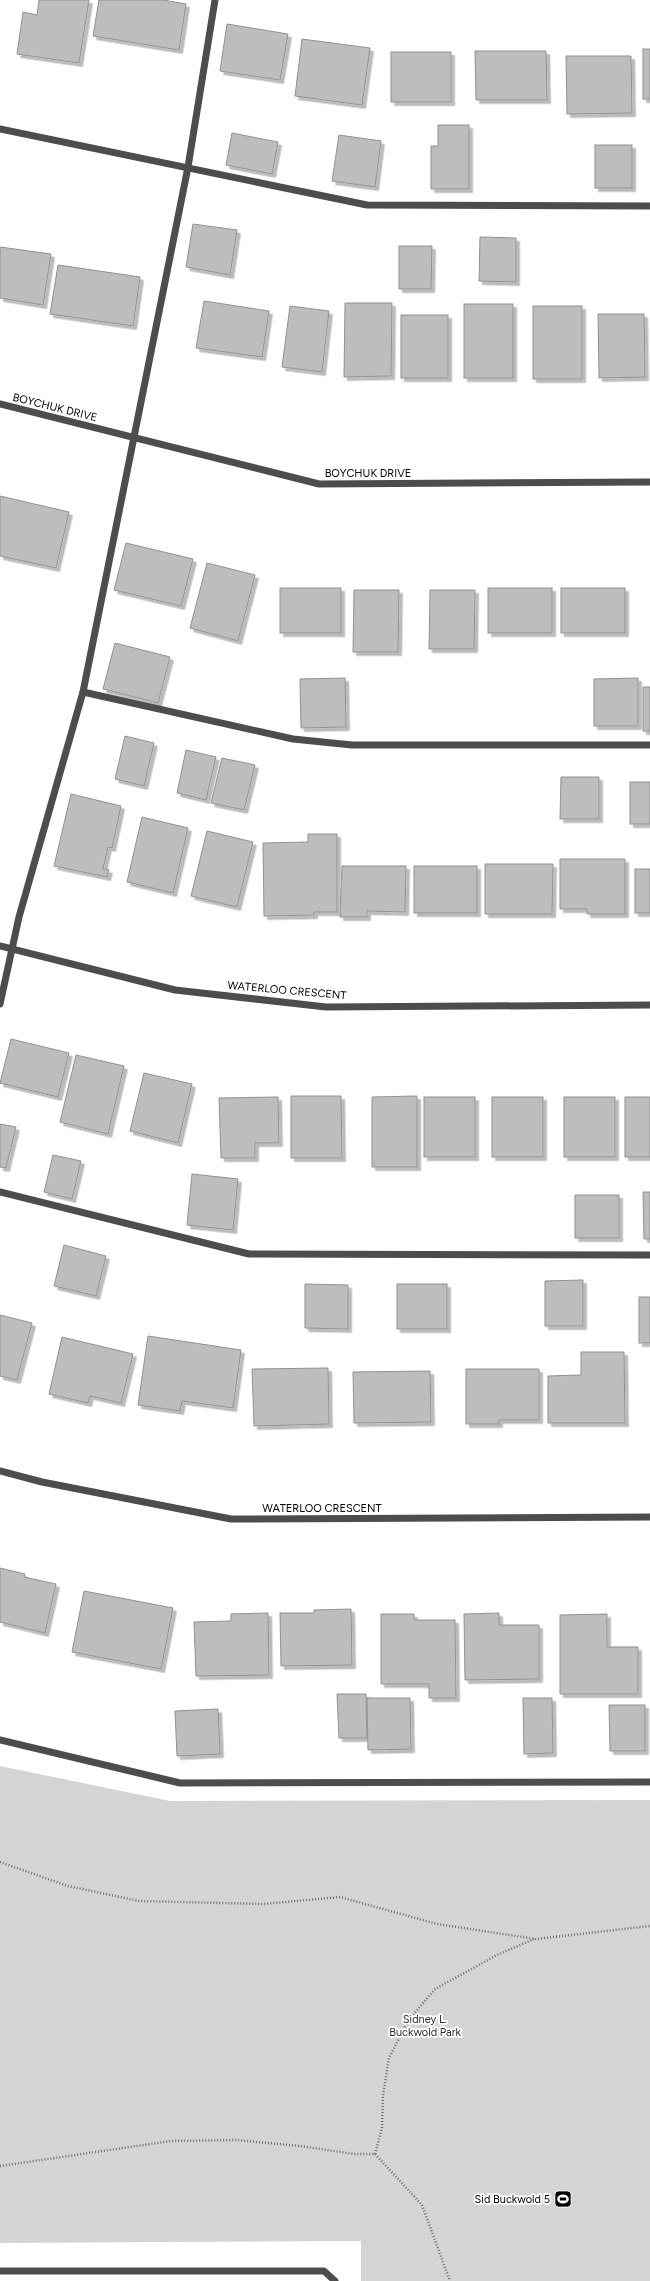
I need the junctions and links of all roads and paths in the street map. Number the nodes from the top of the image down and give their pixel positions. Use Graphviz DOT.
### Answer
graph roads {
  1 [pos="215,0"];
  2 [pos="0,129"];
  3 [pos="188,167"];
  4 [pos="650,206"];
  5 [pos="0,404"];
  6 [pos="135,438"];
  7 [pos="650,482"];
  8 [pos="83,692"];
  9 [pos="650,745"];
  10 [pos="0,946"];
  11 [pos="12,949"];
  12 [pos="0,1004"];
  13 [pos="650,1005"];
  14 [pos="0,1192"];
  15 [pos="650,1254"];
  16 [pos="0,1470"];
  17 [pos="650,1517"];
  18 [pos="0,1740"];
  19 [pos="650,1782"];
  20 [pos="0,1862"];
  21 [pos="650,1926"];
  22 [pos="536,1939"];
  23 [pos="375,2154"];
  24 [pos="0,2166"];
  25 [pos="0,2271"];
  26 [pos="335,2281"];
  27 [pos="450,2281"];
  1 -- 3 [label="street"];
  2 -- 3 [label="street"];
  3 -- 4 [label="street"];
  3 -- 6 [label="street"];
  5 -- 6 [label="street, BOYCHUK DRIVE"];
  6 -- 7 [label="street, BOYCHUK DRIVE"];
  6 -- 8 [label="street"];
  8 -- 9 [label="street"];
  8 -- 11 [label="street"];
  10 -- 11 [label="street, WATERLOO CRESCENT"];
  11 -- 12 [label="street"];
  11 -- 13 [label="street, WATERLOO CRESCENT"];
  14 -- 15 [label="street"];
  16 -- 17 [label="street, WATERLOO CRESCENT"];
  18 -- 19 [label="street"];
  20 -- 22 [label="path"];
  21 -- 22 [label="path"];
  22 -- 23 [label="path"];
  23 -- 24 [label="path"];
  23 -- 27 [label="path"];
  25 -- 26 [label="street"];
}
